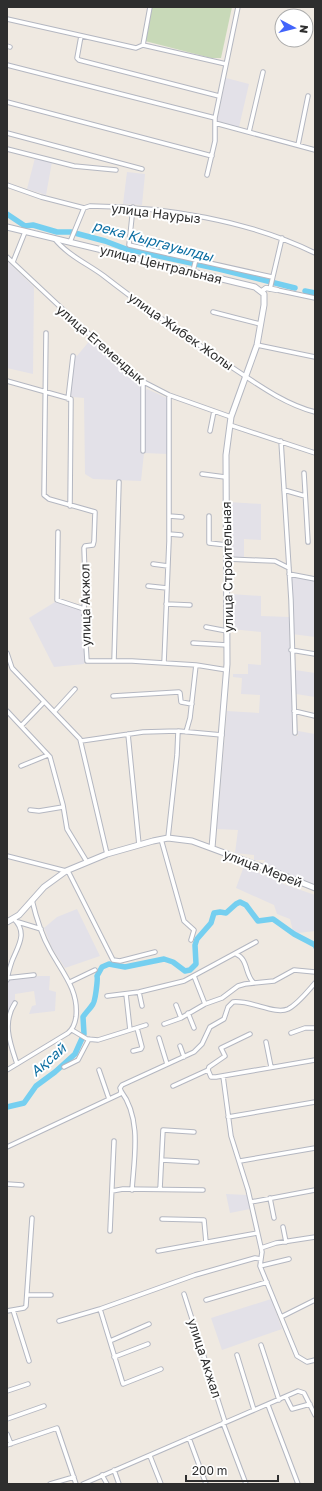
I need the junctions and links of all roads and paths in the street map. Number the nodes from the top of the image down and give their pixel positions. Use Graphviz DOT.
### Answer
graph roads {
  1 [pos="150,7"];
  2 [pos="238,7"];
  3 [pos="7,19"];
  4 [pos="81,36"];
  5 [pos="143,45"];
  6 [pos="226,64"];
  7 [pos="7,65"];
  8 [pos="263,72"];
  9 [pos="219,96"];
  10 [pos="308,96"];
  11 [pos="7,102"];
  12 [pos="215,118"];
  13 [pos="215,123"];
  14 [pos="249,132"];
  15 [pos="7,133"];
  16 [pos="298,145"];
  17 [pos="7,150"];
  18 [pos="315,150"];
  19 [pos="212,156"];
  20 [pos="142,169"];
  21 [pos="116,170"];
  22 [pos="207,175"];
  23 [pos="7,185"];
  24 [pos="133,207"];
  25 [pos="84,208"];
  26 [pos="7,226"];
  27 [pos="25,232"];
  28 [pos="54,238"];
  29 [pos="282,238"];
  30 [pos="71,239"];
  31 [pos="315,253"];
  32 [pos="7,257"];
  33 [pos="196,260"];
  34 [pos="13,262"];
  35 [pos="194,270"];
  36 [pos="272,280"];
  37 [pos="270,289"];
  38 [pos="277,290"];
  39 [pos="262,291"];
  40 [pos="315,298"];
  41 [pos="213,312"];
  42 [pos="260,324"];
  43 [pos="46,333"];
  44 [pos="256,345"];
  45 [pos="72,356"];
  46 [pos="315,357"];
  47 [pos="245,376"];
  48 [pos="7,382"];
  49 [pos="143,382"];
  50 [pos="45,392"];
  51 [pos="168,395"];
  52 [pos="68,399"];
  53 [pos="214,411"];
  54 [pos="315,412"];
  55 [pos="231,417"];
  56 [pos="230,425"];
  57 [pos="210,431"];
  58 [pos="281,441"];
  59 [pos="143,451"];
  60 [pos="315,453"];
  61 [pos="304,473"];
  62 [pos="202,474"];
  63 [pos="226,477"];
  64 [pos="119,482"];
  65 [pos="284,490"];
  66 [pos="305,496"];
  67 [pos="70,506"];
  68 [pos="169,516"];
  69 [pos="209,516"];
  70 [pos="182,517"];
  71 [pos="58,532"];
  72 [pos="169,534"];
  73 [pos="181,535"];
  74 [pos="308,542"];
  75 [pos="227,545"];
  76 [pos="227,559"];
  77 [pos="153,564"];
  78 [pos="168,566"];
  79 [pos="289,568"];
  80 [pos="289,574"];
  81 [pos="315,579"];
  82 [pos="148,586"];
  83 [pos="167,588"];
  84 [pos="166,604"];
  85 [pos="190,605"];
  86 [pos="84,609"];
  87 [pos="206,627"];
  88 [pos="227,631"];
  89 [pos="193,643"];
  90 [pos="228,645"];
  91 [pos="291,650"];
  92 [pos="7,653"];
  93 [pos="315,654"];
  94 [pos="114,660"];
  95 [pos="164,663"];
  96 [pos="196,665"];
  97 [pos="227,670"];
  98 [pos="75,689"];
  99 [pos="113,696"];
  100 [pos="44,702"];
  101 [pos="192,704"];
  102 [pos="7,711"];
  103 [pos="294,711"];
  104 [pos="54,712"];
  105 [pos="315,716"];
  106 [pos="21,726"];
  107 [pos="178,731"];
  108 [pos="186,732"];
  109 [pos="295,733"];
  110 [pos="128,734"];
  111 [pos="222,735"];
  112 [pos="81,740"];
  113 [pos="48,755"];
  114 [pos="21,766"];
  115 [pos="63,807"];
  116 [pos="30,810"];
  117 [pos="168,838"];
  118 [pos="161,839"];
  119 [pos="139,845"];
  120 [pos="212,848"];
  121 [pos="107,854"];
  122 [pos="7,856"];
  123 [pos="87,862"];
  124 [pos="66,871"];
  125 [pos="315,888"];
  126 [pos="32,900"];
  127 [pos="16,921"];
  128 [pos="7,922"];
  129 [pos="40,928"];
  130 [pos="191,940"];
  131 [pos="256,942"];
  132 [pos="155,952"];
  133 [pos="236,954"];
  134 [pos="8,968"];
  135 [pos="95,970"];
  136 [pos="315,972"];
  137 [pos="34,975"];
  138 [pos="194,976"];
  139 [pos="7,979"];
  140 [pos="70,982"];
  141 [pos="253,982"];
  142 [pos="315,984"];
  143 [pos="139,992"];
  144 [pos="126,994"];
  145 [pos="107,996"];
  146 [pos="15,1003"];
  147 [pos="205,1004"];
  148 [pos="176,1005"];
  149 [pos="142,1006"];
  150 [pos="188,1013"];
  151 [pos="181,1018"];
  152 [pos="164,1024"];
  153 [pos="146,1025"];
  154 [pos="136,1028"];
  155 [pos="194,1028"];
  156 [pos="315,1028"];
  157 [pos="72,1030"];
  158 [pos="130,1030"];
  159 [pos="290,1032"];
  160 [pos="250,1034"];
  161 [pos="159,1038"];
  162 [pos="88,1039"];
  163 [pos="266,1042"];
  164 [pos="180,1046"];
  165 [pos="133,1051"];
  166 [pos="184,1057"];
  167 [pos="315,1060"];
  168 [pos="17,1064"];
  169 [pos="166,1064"];
  170 [pos="64,1067"];
  171 [pos="272,1067"];
  172 [pos="7,1069"];
  173 [pos="99,1070"];
  174 [pos="208,1070"];
  175 [pos="223,1076"];
  176 [pos="173,1086"];
  177 [pos="121,1091"];
  178 [pos="109,1099"];
  179 [pos="315,1102"];
  180 [pos="228,1116"];
  181 [pos="194,1132"];
  182 [pos="114,1141"];
  183 [pos="7,1147"];
  184 [pos="315,1148"];
  185 [pos="162,1160"];
  186 [pos="240,1161"];
  187 [pos="197,1162"];
  188 [pos="7,1184"];
  189 [pos="22,1185"];
  190 [pos="160,1189"];
  191 [pos="132,1190"];
  192 [pos="203,1190"];
  193 [pos="315,1190"];
  194 [pos="112,1191"];
  195 [pos="270,1198"];
  196 [pos="250,1202"];
  197 [pos="32,1218"];
  198 [pos="274,1218"];
  199 [pos="162,1219"];
  200 [pos="283,1227"];
  201 [pos="110,1231"];
  202 [pos="257,1233"];
  203 [pos="315,1237"];
  204 [pos="206,1242"];
  205 [pos="286,1242"];
  206 [pos="261,1248"];
  207 [pos="158,1251"];
  208 [pos="289,1258"];
  209 [pos="260,1259"];
  210 [pos="260,1266"];
  211 [pos="267,1282"];
  212 [pos="184,1294"];
  213 [pos="27,1295"];
  214 [pos="50,1295"];
  215 [pos="206,1300"];
  216 [pos="315,1300"];
  217 [pos="100,1309"];
  218 [pos="13,1310"];
  219 [pos="7,1311"];
  220 [pos="281,1316"];
  221 [pos="59,1321"];
  222 [pos="149,1324"];
  223 [pos="110,1341"];
  224 [pos="148,1344"];
  225 [pos="261,1345"];
  226 [pos="237,1355"];
  227 [pos="114,1357"];
  228 [pos="315,1360"];
  229 [pos="29,1361"];
  230 [pos="161,1369"];
  231 [pos="28,1384"];
  232 [pos="7,1391"];
  233 [pos="286,1396"];
  234 [pos="279,1400"];
  235 [pos="268,1404"];
  236 [pos="310,1404"];
  237 [pos="44,1406"];
  238 [pos="254,1410"];
  239 [pos="315,1415"];
  240 [pos="7,1419"];
  241 [pos="224,1422"];
  242 [pos="7,1434"];
  243 [pos="189,1438"];
  244 [pos="9,1444"];
  245 [pos="150,1456"];
  246 [pos="114,1470"];
  247 [pos="102,1475"];
  248 [pos="74,1477"];
  249 [pos="50,1484"];
  250 [pos="76,1484"];
  251 [pos="83,1484"];
  252 [pos="107,1484"];
  253 [pos="119,1484"];
  254 [pos="161,1484"];
  255 [pos="206,1484"];
  256 [pos="246,1484"];
  257 [pos="298,1484"];
  1 -- 5 [label="street"];
  2 -- 6 [label="street"];
  3 -- 4 [label="street"];
  4 -- 5 [label="street"];
  4 -- 9 [label="street"];
  5 -- 6 [label="street"];
  6 -- 9 [label="street"];
  7 -- 12 [label="street"];
  8 -- 14 [label="street"];
  9 -- 12 [label="street"];
  10 -- 16 [label="street"];
  11 -- 19 [label="street"];
  12 -- 13 [label="street"];
  13 -- 14 [label="street"];
  13 -- 19 [label="street"];
  14 -- 16 [label="street"];
  15 -- 20 [label="street"];
  16 -- 18 [label="street"];
  17 -- 21 [label="street"];
  19 -- 22 [label="street"];
  23 -- 25 [label="street, улица Наурыз"];
  24 -- 25 [label="street, улица Наурыз"];
  24 -- 29 [label="street, улица Наурыз"];
  24 -- 33 [label="street"];
  25 -- 30 [label="street"];
  26 -- 27 [label="main road, улица Центральная"];
  27 -- 28 [label="main road, улица Центральная"];
  27 -- 34 [label="street"];
  28 -- 30 [label="main road, улица Центральная"];
  28 -- 47 [label="street, улица Жибек Жолы"];
  29 -- 31 [label="street, улица Наурыз"];
  29 -- 36 [label="street"];
  30 -- 35 [label="main road, улица Центральная"];
  32 -- 34 [label="street, улица Егемендык"];
  33 -- 35 [label="street"];
  33 -- 36 [label="street"];
  34 -- 49 [label="street, улица Егемендык"];
  35 -- 39 [label="main road, улица Центральная"];
  36 -- 37 [label="street"];
  37 -- 38 [label="street"];
  37 -- 39 [label="street"];
  38 -- 40 [label="street"];
  39 -- 42 [label="main road, улица Строительная"];
  41 -- 42 [label="street"];
  42 -- 44 [label="main road, улица Строительная"];
  43 -- 50 [label="street"];
  44 -- 46 [label="street"];
  44 -- 47 [label="main road, улица Строительная"];
  45 -- 52 [label="street"];
  47 -- 54 [label="street, улица Жибек Жолы"];
  47 -- 55 [label="main road, улица Строительная"];
  48 -- 50 [label="street"];
  49 -- 51 [label="street, улица Егемендык"];
  49 -- 59 [label="street"];
  50 -- 52 [label="street"];
  50 -- 67 [label="street"];
  51 -- 53 [label="street, улица Егемендык"];
  51 -- 68 [label="street"];
  52 -- 67 [label="street"];
  53 -- 55 [label="street, улица Егемендык"];
  53 -- 57 [label="street"];
  55 -- 56 [label="main road, улица Строительная"];
  56 -- 58 [label="street"];
  56 -- 63 [label="main road, улица Строительная"];
  58 -- 60 [label="street"];
  58 -- 65 [label="street"];
  61 -- 66 [label="street"];
  62 -- 63 [label="street"];
  63 -- 75 [label="main road, улица Строительная"];
  64 -- 94 [label="street"];
  65 -- 66 [label="street"];
  65 -- 79 [label="street"];
  66 -- 74 [label="street"];
  67 -- 86 [label="street, улица Акжол"];
  68 -- 70 [label="street"];
  68 -- 72 [label="street"];
  69 -- 75 [label="street"];
  71 -- 86 [label="street"];
  72 -- 73 [label="street"];
  72 -- 78 [label="street"];
  75 -- 76 [label="main road, улица Строительная"];
  76 -- 79 [label="street"];
  76 -- 88 [label="main road, улица Строительная"];
  77 -- 78 [label="street"];
  78 -- 83 [label="street"];
  79 -- 80 [label="street"];
  80 -- 81 [label="street"];
  80 -- 91 [label="street"];
  82 -- 83 [label="street"];
  83 -- 84 [label="street"];
  84 -- 85 [label="street"];
  84 -- 95 [label="street"];
  86 -- 94 [label="street, улица Акжол"];
  87 -- 88 [label="street"];
  88 -- 90 [label="main road, улица Строительная"];
  89 -- 90 [label="street"];
  90 -- 97 [label="main road, улица Строительная"];
  91 -- 93 [label="street"];
  91 -- 103 [label="street"];
  92 -- 100 [label="street"];
  94 -- 95 [label="street, улица Акжол"];
  95 -- 96 [label="street, улица Акжол"];
  96 -- 97 [label="street, улица Акжол"];
  96 -- 101 [label="street"];
  97 -- 111 [label="main road, улица Строительная"];
  98 -- 104 [label="street"];
  99 -- 101 [label="street"];
  100 -- 104 [label="street"];
  100 -- 106 [label="street"];
  101 -- 108 [label="street"];
  102 -- 106 [label="street"];
  103 -- 105 [label="street"];
  103 -- 109 [label="street"];
  104 -- 112 [label="street"];
  106 -- 113 [label="street"];
  107 -- 108 [label="street"];
  107 -- 110 [label="street"];
  107 -- 117 [label="street"];
  108 -- 111 [label="street"];
  110 -- 112 [label="street"];
  110 -- 119 [label="street"];
  111 -- 120 [label="main road, улица Строительная"];
  112 -- 121 [label="street"];
  113 -- 114 [label="street"];
  113 -- 115 [label="street"];
  115 -- 116 [label="street"];
  115 -- 123 [label="street"];
  117 -- 118 [label="main road, улица Мерей"];
  117 -- 120 [label="main road, улица Мерей"];
  118 -- 119 [label="main road, улица Мерей"];
  118 -- 130 [label="street"];
  119 -- 121 [label="main road, улица Мерей"];
  120 -- 125 [label="main road, улица Мерей"];
  121 -- 123 [label="main road, улица Мерей"];
  122 -- 124 [label="street"];
  123 -- 124 [label="main road, улица Мерей"];
  124 -- 126 [label="main road, улица Мерей"];
  124 -- 132 [label="street"];
  126 -- 127 [label="main road, улица Мерей"];
  126 -- 129 [label="street"];
  127 -- 128 [label="main road"];
  127 -- 129 [label="street"];
  127 -- 134 [label="street"];
  129 -- 140 [label="street"];
  131 -- 133 [label="street"];
  133 -- 138 [label="street"];
  133 -- 141 [label="street"];
  134 -- 139 [label="street"];
  135 -- 140 [label="street"];
  136 -- 141 [label="street"];
  137 -- 139 [label="street"];
  138 -- 143 [label="street"];
  138 -- 147 [label="street"];
  140 -- 157 [label="street"];
  141 -- 147 [label="street"];
  142 -- 166 [label="street"];
  143 -- 144 [label="street"];
  143 -- 149 [label="street"];
  144 -- 145 [label="street"];
  144 -- 158 [label="street"];
  146 -- 168 [label="street"];
  147 -- 150 [label="street"];
  148 -- 151 [label="street"];
  150 -- 151 [label="street"];
  150 -- 155 [label="street"];
  151 -- 152 [label="street"];
  153 -- 154 [label="street"];
  154 -- 158 [label="street"];
  154 -- 165 [label="street"];
  156 -- 159 [label="street"];
  157 -- 162 [label="street"];
  157 -- 168 [label="street"];
  158 -- 162 [label="street"];
  160 -- 174 [label="street"];
  161 -- 169 [label="street"];
  162 -- 170 [label="street"];
  163 -- 171 [label="street"];
  164 -- 166 [label="street"];
  166 -- 169 [label="street"];
  167 -- 171 [label="street"];
  168 -- 172 [label="street"];
  169 -- 177 [label="street"];
  171 -- 175 [label="street"];
  173 -- 178 [label="street"];
  174 -- 175 [label="street"];
  174 -- 176 [label="street"];
  175 -- 180 [label="street"];
  177 -- 178 [label="street"];
  177 -- 191 [label="street"];
  178 -- 183 [label="street"];
  179 -- 180 [label="street"];
  180 -- 186 [label="street"];
  181 -- 185 [label="street"];
  182 -- 194 [label="street"];
  184 -- 186 [label="street"];
  185 -- 187 [label="street"];
  185 -- 190 [label="street"];
  186 -- 196 [label="street"];
  188 -- 189 [label="street"];
  190 -- 191 [label="street"];
  190 -- 192 [label="street"];
  191 -- 194 [label="street"];
  193 -- 195 [label="street"];
  194 -- 201 [label="street"];
  195 -- 196 [label="street"];
  195 -- 198 [label="street"];
  196 -- 202 [label="street"];
  197 -- 213 [label="street"];
  199 -- 204 [label="street"];
  200 -- 205 [label="street"];
  202 -- 204 [label="street"];
  202 -- 206 [label="street"];
  203 -- 205 [label="street"];
  204 -- 207 [label="street"];
  205 -- 206 [label="street"];
  206 -- 209 [label="street"];
  208 -- 210 [label="street"];
  209 -- 210 [label="street"];
  209 -- 217 [label="street"];
  210 -- 211 [label="street"];
  211 -- 215 [label="street"];
  211 -- 220 [label="street"];
  212 -- 241 [label="street, улица Акжал"];
  213 -- 214 [label="street"];
  213 -- 218 [label="street"];
  216 -- 220 [label="street"];
  217 -- 221 [label="street"];
  217 -- 223 [label="street"];
  218 -- 219 [label="street"];
  218 -- 229 [label="street"];
  220 -- 228 [label="street"];
  222 -- 223 [label="street"];
  223 -- 227 [label="street"];
  224 -- 227 [label="street"];
  225 -- 234 [label="street"];
  226 -- 238 [label="street"];
  227 -- 230 [label="street"];
  231 -- 232 [label="street"];
  233 -- 234 [label="street"];
  233 -- 236 [label="street"];
  233 -- 236 [label="street"];
  234 -- 235 [label="street"];
  235 -- 238 [label="street"];
  235 -- 257 [label="street"];
  236 -- 239 [label="street"];
  237 -- 240 [label="street"];
  238 -- 241 [label="street"];
  241 -- 243 [label="street"];
  241 -- 256 [label="street, улица Акжал"];
  242 -- 244 [label="street"];
  243 -- 245 [label="street"];
  243 -- 255 [label="street"];
  244 -- 248 [label="street"];
  245 -- 246 [label="street"];
  245 -- 254 [label="street"];
  246 -- 247 [label="street"];
  246 -- 253 [label="street"];
  247 -- 251 [label="street"];
  247 -- 252 [label="street"];
  248 -- 249 [label="street"];
  248 -- 250 [label="street"];
}
